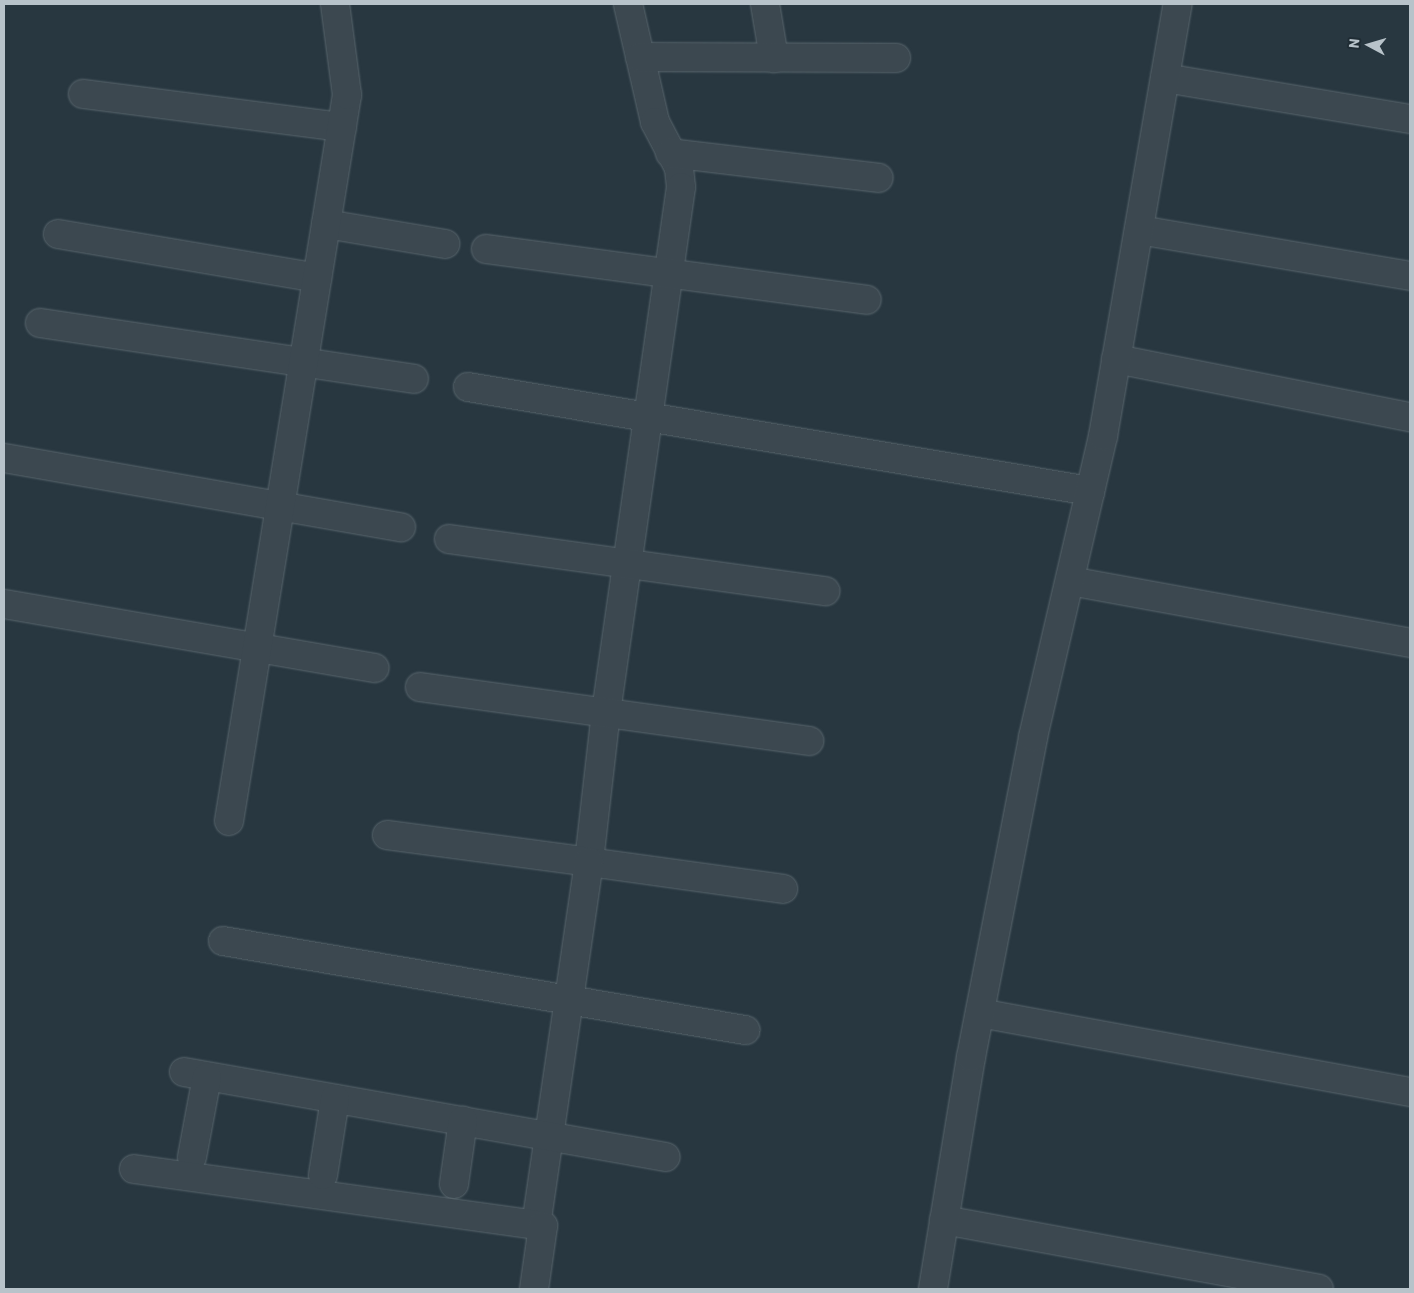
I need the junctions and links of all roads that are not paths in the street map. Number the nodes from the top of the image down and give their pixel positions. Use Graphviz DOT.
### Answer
graph roads {
  1 [pos="336,4"];
  2 [pos="628,4"];
  3 [pos="765,4"];
  4 [pos="1178,4"];
  5 [pos="640,58"];
  6 [pos="774,58"];
  7 [pos="896,58"];
  8 [pos="1165,78"];
  9 [pos="82,94"];
  10 [pos="1410,119"];
  11 [pos="342,127"];
  12 [pos="670,153"];
  13 [pos="879,178"];
  14 [pos="326,224"];
  15 [pos="1139,230"];
  16 [pos="58,234"];
  17 [pos="445,244"];
  18 [pos="486,249"];
  19 [pos="669,272"];
  20 [pos="1410,276"];
  21 [pos="317,278"];
  22 [pos="867,300"];
  23 [pos="40,324"];
  24 [pos="1116,359"];
  25 [pos="304,365"];
  26 [pos="414,378"];
  27 [pos="468,388"];
  28 [pos="1410,417"];
  29 [pos="647,418"];
  30 [pos="4,458"];
  31 [pos="1090,491"];
  32 [pos="280,506"];
  33 [pos="401,527"];
  34 [pos="449,539"];
  35 [pos="627,564"];
  36 [pos="1070,581"];
  37 [pos="826,590"];
  38 [pos="4,604"];
  39 [pos="1410,643"];
  40 [pos="258,646"];
  41 [pos="376,668"];
  42 [pos="420,687"];
  43 [pos="606,712"];
  44 [pos="809,741"];
  45 [pos="229,821"];
  46 [pos="387,835"];
  47 [pos="589,862"];
  48 [pos="783,889"];
  49 [pos="223,941"];
  50 [pos="569,1000"];
  51 [pos="980,1013"];
  52 [pos="745,1030"];
  53 [pos="1410,1092"];
  54 [pos="335,1099"];
  55 [pos="462,1121"];
  56 [pos="549,1136"];
  57 [pos="192,1157"];
  58 [pos="666,1157"];
  59 [pos="134,1169"];
  60 [pos="323,1175"];
  61 [pos="454,1184"];
  62 [pos="944,1220"];
  63 [pos="536,1225"];
  64 [pos="534,1289"];
  65 [pos="933,1289"];
  66 [pos="1319,1289"];
  1 -- 11 [label="street"];
  2 -- 5 [label="street"];
  3 -- 6 [label="street"];
  4 -- 8 [label="street"];
  5 -- 6 [label="street"];
  5 -- 12 [label="street"];
  6 -- 7 [label="street"];
  8 -- 10 [label="street"];
  8 -- 15 [label="street"];
  9 -- 11 [label="street"];
  11 -- 14 [label="street"];
  12 -- 13 [label="street"];
  12 -- 19 [label="street"];
  14 -- 17 [label="street"];
  14 -- 21 [label="street"];
  15 -- 20 [label="street"];
  15 -- 24 [label="street"];
  16 -- 21 [label="street"];
  18 -- 19 [label="street"];
  19 -- 22 [label="street"];
  19 -- 29 [label="street"];
  21 -- 25 [label="street"];
  23 -- 25 [label="street"];
  24 -- 28 [label="street"];
  24 -- 31 [label="street"];
  25 -- 26 [label="street"];
  25 -- 32 [label="street"];
  27 -- 29 [label="street"];
  29 -- 31 [label="street"];
  29 -- 35 [label="street"];
  30 -- 32 [label="street"];
  31 -- 36 [label="street"];
  32 -- 33 [label="street"];
  32 -- 40 [label="street"];
  34 -- 35 [label="street"];
  35 -- 37 [label="street"];
  35 -- 43 [label="street"];
  36 -- 39 [label="street"];
  36 -- 51 [label="street"];
  38 -- 40 [label="street"];
  40 -- 41 [label="street"];
  40 -- 45 [label="street"];
  42 -- 43 [label="street"];
  43 -- 44 [label="street"];
  43 -- 47 [label="street"];
  46 -- 47 [label="street"];
  47 -- 48 [label="street"];
  47 -- 50 [label="street"];
  49 -- 50 [label="street"];
  50 -- 52 [label="street"];
  50 -- 56 [label="street"];
  51 -- 53 [label="street"];
  51 -- 62 [label="street"];
  54 -- 55 [label="street"];
  54 -- 57 [label="street"];
  54 -- 60 [label="street"];
  55 -- 56 [label="street"];
  55 -- 61 [label="street"];
  56 -- 58 [label="street"];
  56 -- 63 [label="street"];
  59 -- 63 [label="street"];
  62 -- 65 [label="street"];
  62 -- 66 [label="street"];
  63 -- 64 [label="street"];
}
